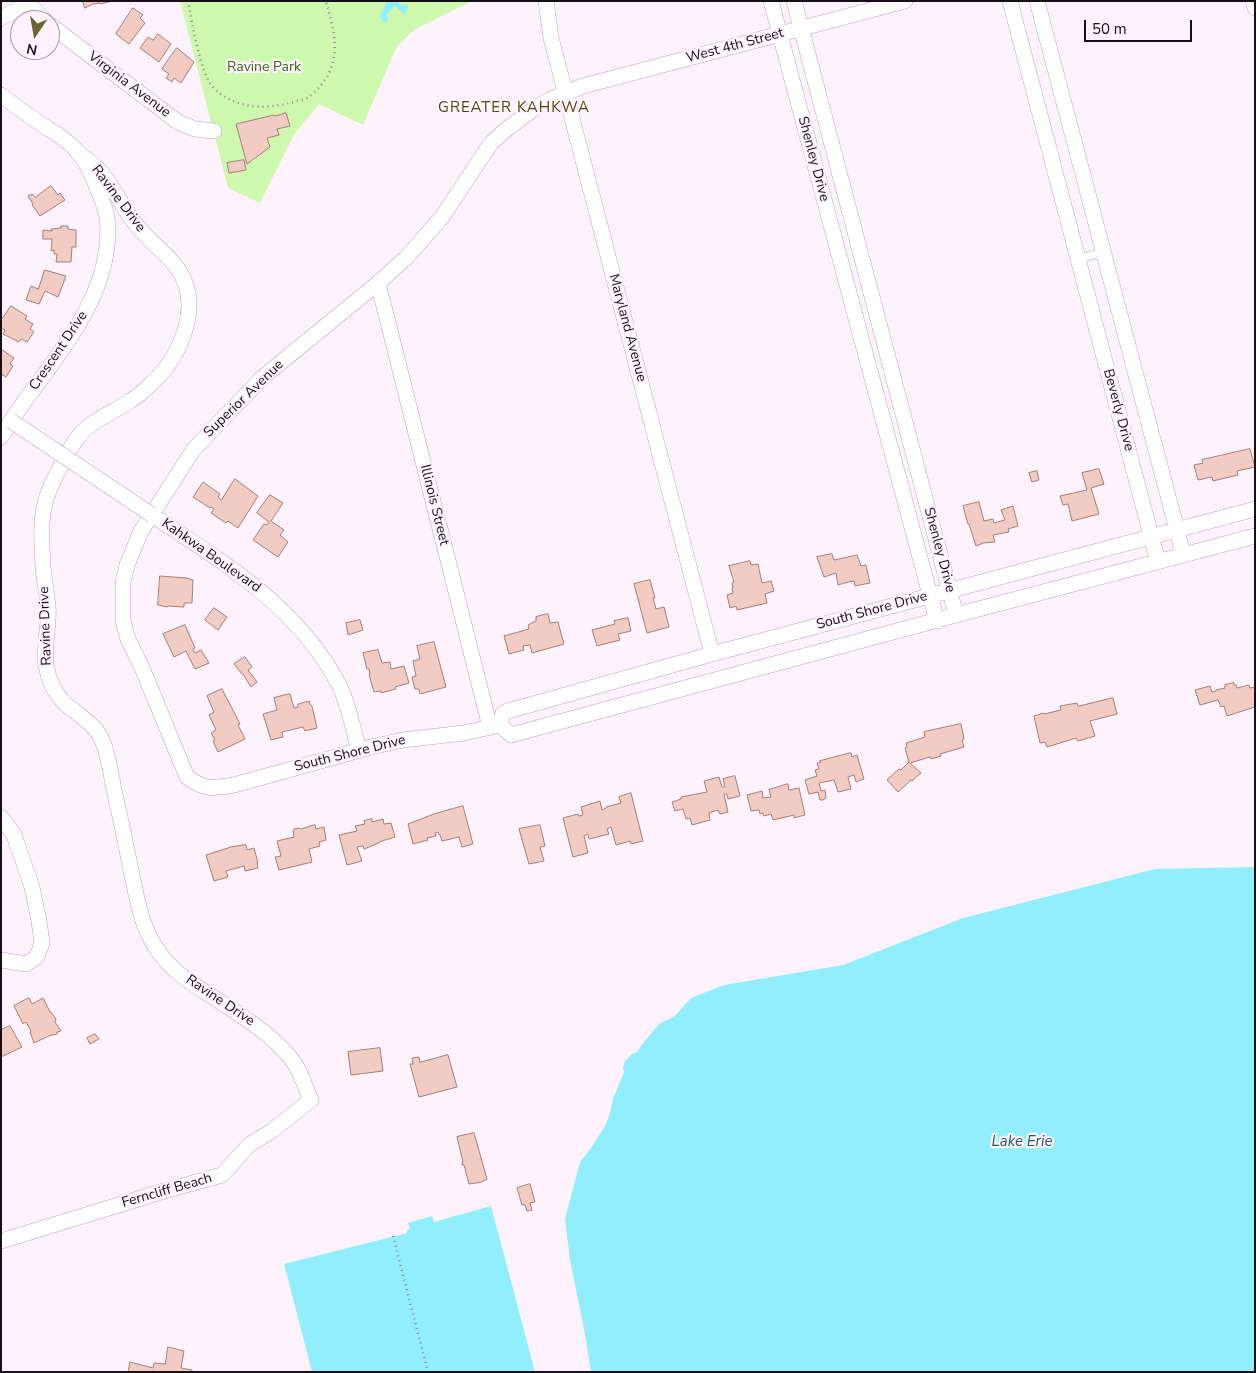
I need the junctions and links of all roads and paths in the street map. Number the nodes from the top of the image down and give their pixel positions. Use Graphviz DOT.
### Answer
graph roads {
  1 [pos="188,1"];
  2 [pos="326,1"];
  3 [pos="546,1"];
  4 [pos="771,1"];
  5 [pos="794,1"];
  6 [pos="905,1"];
  7 [pos="1010,1"];
  8 [pos="1037,1"];
  9 [pos="1253,1"];
  10 [pos="27,2"];
  11 [pos="1255,8"];
  12 [pos="1,18"];
  13 [pos="801,28"];
  14 [pos="60,33"];
  15 [pos="780,34"];
  16 [pos="566,93"];
  17 [pos="1,95"];
  18 [pos="214,131"];
  19 [pos="77,152"];
  20 [pos="1103,252"];
  21 [pos="1078,259"];
  22 [pos="378,283"];
  23 [pos="866,314"];
  24 [pos="6,418"];
  25 [pos="1,437"];
  26 [pos="1255,509"];
  27 [pos="152,515"];
  28 [pos="1177,530"];
  29 [pos="1151,536"];
  30 [pos="1255,536"];
  31 [pos="1183,555"];
  32 [pos="1158,562"];
  33 [pos="950,590"];
  34 [pos="930,595"];
  35 [pos="956,615"];
  36 [pos="937,621"];
  37 [pos="712,654"];
  38 [pos="495,726"];
  39 [pos="358,751"];
  40 [pos="202,786"];
  41 [pos="1,817"];
  42 [pos="1,960"];
  43 [pos="310,1100"];
  44 [pos="393,1236"];
  45 [pos="1,1240"];
  46 [pos="428,1372"];
  1 -- 2 [label="path"];
  3 -- 16 [label="street, Maryland Avenue"];
  4 -- 15 [label="street, Shenley Drive"];
  5 -- 13 [label="street, Shenley Drive"];
  6 -- 13 [label="street, West 4th Street"];
  7 -- 21 [label="street, Beverly Drive"];
  8 -- 20 [label="street, Beverly Drive"];
  9 -- 11 [label="street"];
  10 -- 12 [label="street"];
  13 -- 15 [label="street, West 4th Street"];
  13 -- 23 [label="street, Shenley Drive"];
  14 -- 18 [label="street, Virginia Avenue"];
  15 -- 16 [label="street, West 4th Street"];
  15 -- 23 [label="street, Shenley Drive"];
  16 -- 22 [label="street, Superior Avenue"];
  16 -- 37 [label="street, Maryland Avenue"];
  17 -- 19 [label="street, Crescent Drive"];
  19 -- 24 [label="street, Crescent Drive"];
  19 -- 43 [label="street, Ravine Drive"];
  20 -- 21 [label="lane"];
  20 -- 28 [label="street, Beverly Drive"];
  21 -- 29 [label="street, Beverly Drive"];
  22 -- 27 [label="street, Superior Avenue"];
  22 -- 38 [label="street, Illinois Street"];
  23 -- 33 [label="street, Shenley Drive"];
  23 -- 34 [label="street, Shenley Drive"];
  24 -- 25 [label="street, Crescent Drive"];
  24 -- 27 [label="street, Kahkwa Boulevard, bridge"];
  26 -- 28 [label="street, South Shore Drive"];
  27 -- 39 [label="street, Kahkwa Boulevard"];
  27 -- 40 [label="street, Superior Avenue"];
  28 -- 29 [label="street, South Shore Drive"];
  28 -- 31 [label="street, Beverly Drive"];
  29 -- 32 [label="street, Beverly Drive"];
  29 -- 33 [label="street, South Shore Drive"];
  30 -- 31 [label="street, South Shore Drive"];
  31 -- 32 [label="street, South Shore Drive"];
  32 -- 35 [label="street, South Shore Drive"];
  33 -- 34 [label="street, South Shore Drive"];
  33 -- 35 [label="street, Shenley Drive"];
  34 -- 36 [label="street, Shenley Drive"];
  34 -- 37 [label="street, South Shore Drive"];
  35 -- 36 [label="street, South Shore Drive"];
  36 -- 38 [label="street, South Shore Drive"];
  37 -- 38 [label="street, South Shore Drive"];
  38 -- 39 [label="street, South Shore Drive"];
  39 -- 40 [label="street, South Shore Drive"];
  41 -- 42 [label="street"];
  43 -- 45 [label="street, Ferncliff Beach"];
  44 -- 46 [label="path"];
}
